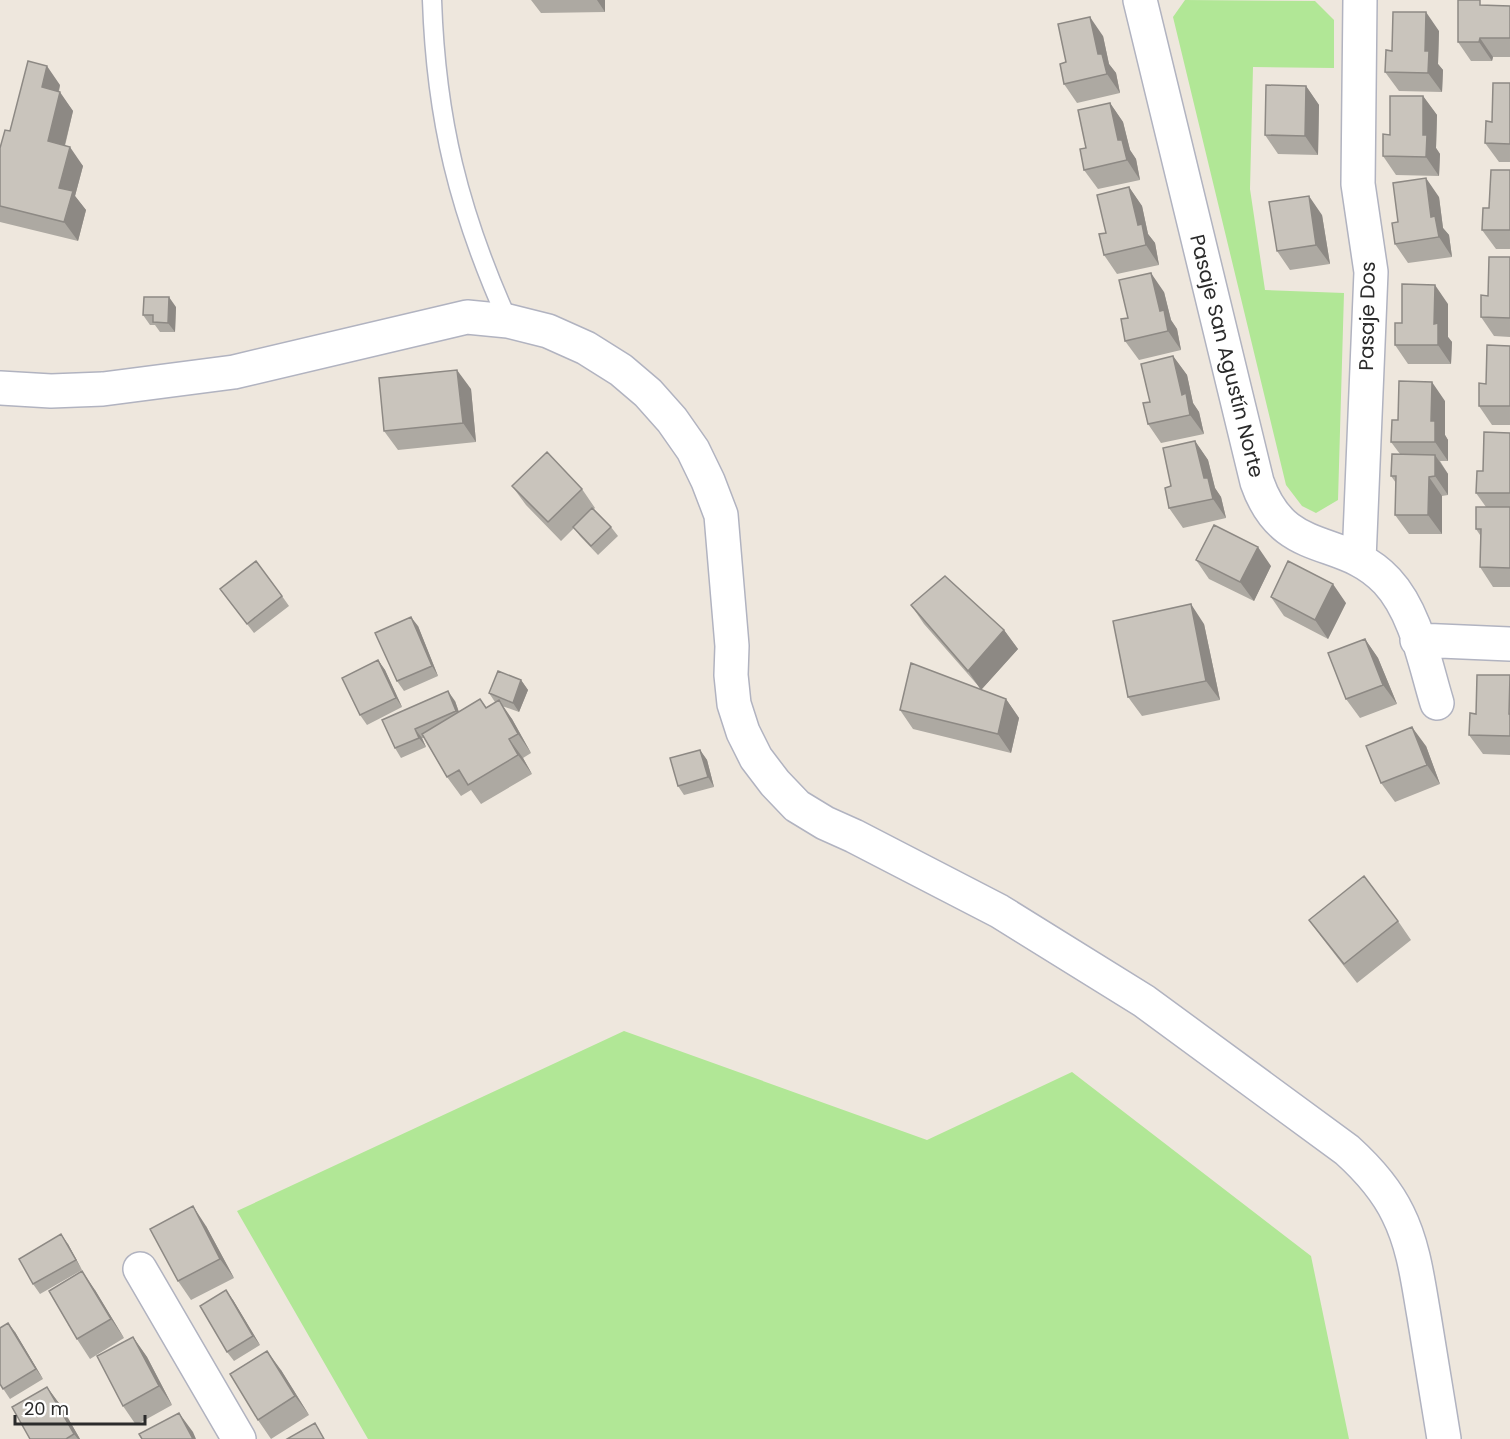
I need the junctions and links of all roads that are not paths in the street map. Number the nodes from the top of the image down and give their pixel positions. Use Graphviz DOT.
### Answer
graph roads {
  1 [pos="432,0"];
  2 [pos="1140,0"];
  3 [pos="1360,0"];
  4 [pos="508,321"];
  5 [pos="0,388"];
  6 [pos="1359,560"];
  7 [pos="1417,640"];
  8 [pos="1510,644"];
  9 [pos="1437,704"];
  10 [pos="140,1269"];
  11 [pos="239,1439"];
  12 [pos="1444,1439"];
  1 -- 4 [label="lane"];
  2 -- 6 [label="street, Pasaje San Agustín Norte"];
  3 -- 6 [label="street, Pasaje Dos"];
  4 -- 5 [label="street"];
  4 -- 12 [label="street"];
  6 -- 7 [label="street, Pasaje San Agustín Norte"];
  7 -- 8 [label="street"];
  7 -- 9 [label="street, Pasaje San Agustín Norte"];
  10 -- 11 [label="street"];
}
